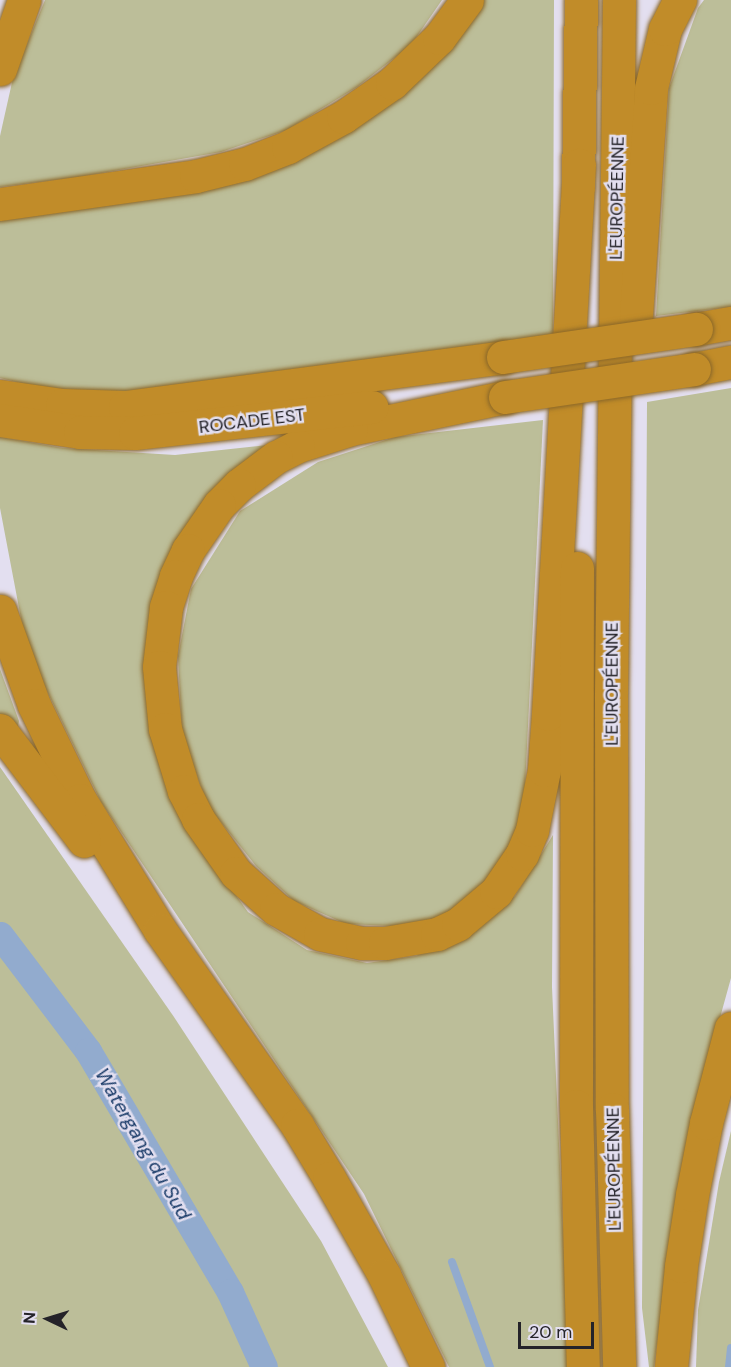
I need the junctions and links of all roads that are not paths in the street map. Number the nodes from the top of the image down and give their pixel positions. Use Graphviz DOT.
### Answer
graph roads {
  1 [pos="24,0"];
  2 [pos="467,0"];
  3 [pos="581,0"];
  4 [pos="619,0"];
  5 [pos="680,0"];
  6 [pos="0,69"];
  7 [pos="579,165"];
  8 [pos="14,202"];
  9 [pos="731,323"];
  10 [pos="731,362"];
  11 [pos="505,397"];
  12 [pos="11,410"];
  13 [pos="0,612"];
  14 [pos="611,698"];
  15 [pos="0,730"];
  16 [pos="731,1028"];
  17 [pos="265,1081"];
  18 [pos="428,1367"];
  19 [pos="583,1367"];
  20 [pos="619,1367"];
  21 [pos="671,1367"];
  1 -- 6 [label="highway"];
  2 -- 8 [label="highway"];
  3 -- 7 [label="highway, L'EUROPÉENNE"];
  4 -- 14 [label="highway, L'EUROPÉENNE"];
  5 -- 14 [label="highway"];
  7 -- 11 [label="highway"];
  7 -- 19 [label="highway, L'EUROPÉENNE"];
  9 -- 12 [label="highway, bridge"];
  10 -- 11 [label="highway, bridge"];
  11 -- 12 [label="highway, ROCADE EST"];
  13 -- 17 [label="highway"];
  14 -- 20 [label="highway, L'EUROPÉENNE"];
  15 -- 17 [label="highway"];
  16 -- 21 [label="highway"];
  17 -- 18 [label="highway"];
}
